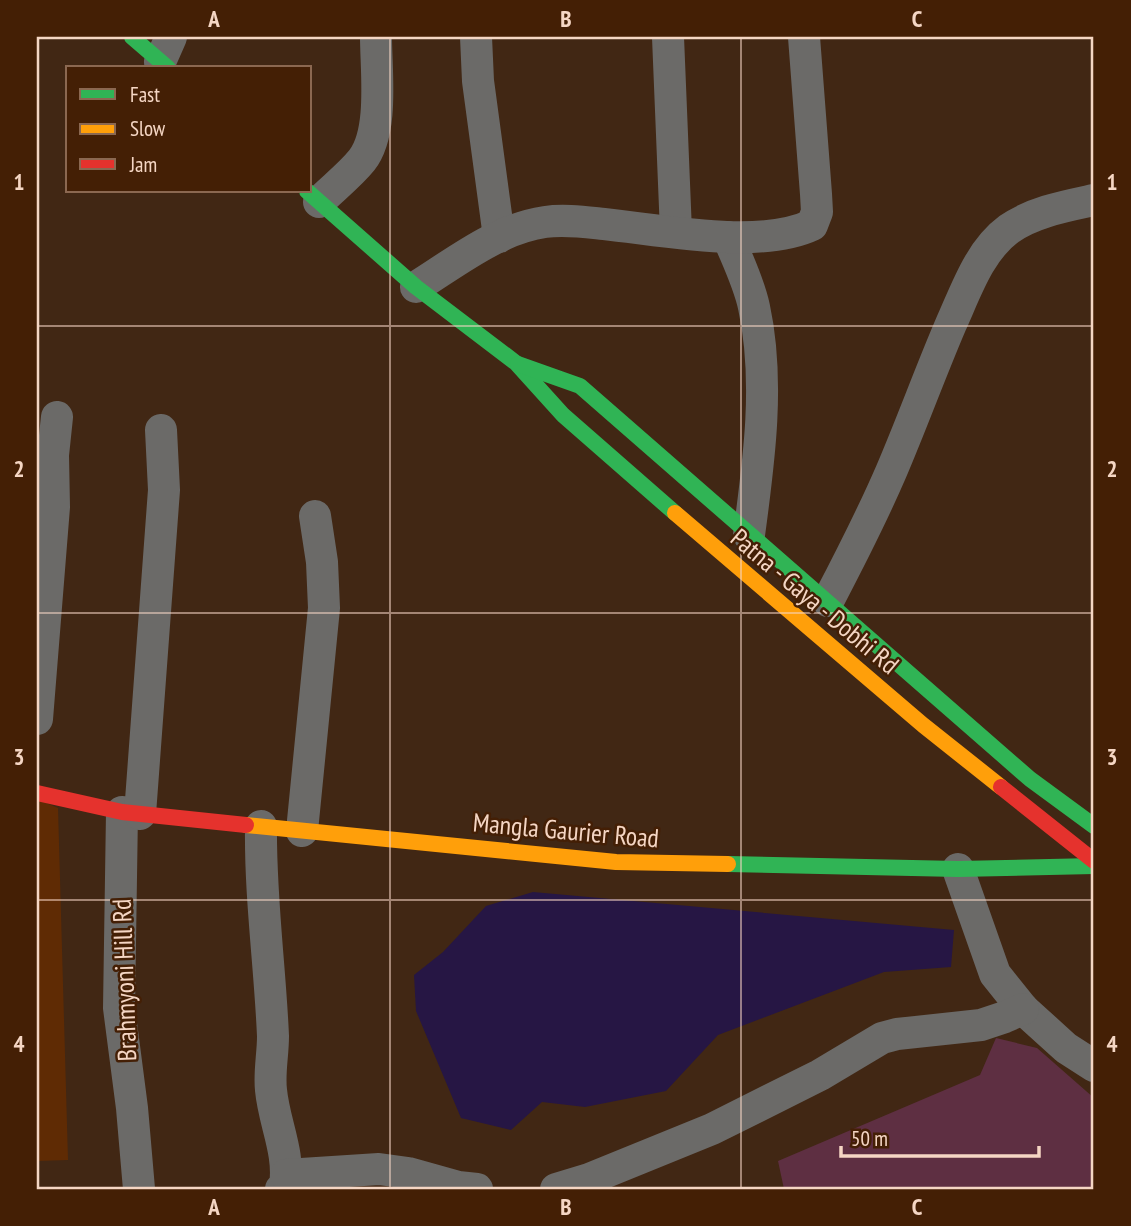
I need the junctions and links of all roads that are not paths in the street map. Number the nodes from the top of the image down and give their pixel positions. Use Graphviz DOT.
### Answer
graph roads {
  1 [pos="132,37"];
  2 [pos="376,37"];
  3 [pos="476,37"];
  4 [pos="668,37"];
  5 [pos="804,37"];
  6 [pos="166,56"];
  7 [pos="313,196"];
  8 [pos="1094,200"];
  9 [pos="676,232"];
  10 [pos="499,237"];
  11 [pos="728,237"];
  12 [pos="416,287"];
  13 [pos="516,363"];
  14 [pos="57,416"];
  15 [pos="161,430"];
  16 [pos="315,516"];
  17 [pos="749,535"];
  18 [pos="828,601"];
  19 [pos="37,719"];
  20 [pos="37,793"];
  21 [pos="131,813"];
  22 [pos="261,826"];
  23 [pos="1094,826"];
  24 [pos="302,831"];
  25 [pos="1094,861"];
  26 [pos="1094,866"];
  27 [pos="958,869"];
  28 [pos="1023,1009"];
  29 [pos="1094,1066"];
  30 [pos="284,1182"];
  31 [pos="139,1189"];
  32 [pos="477,1189"];
  33 [pos="557,1189"];
  1 -- 6 [label="main road"];
  2 -- 7 [label="street"];
  3 -- 10 [label="street"];
  4 -- 9 [label="street"];
  5 -- 11 [label="street"];
  7 -- 12 [label="main road, Patna - Gaya - Dobhi Rd"];
  8 -- 18 [label="street"];
  9 -- 10 [label="street"];
  9 -- 11 [label="street"];
  10 -- 12 [label="street"];
  11 -- 17 [label="street"];
  12 -- 13 [label="main road, Patna - Gaya - Dobhi Rd"];
  13 -- 17 [label="main road, Patna - Gaya - Dobhi Rd"];
  13 -- 25 [label="main road, Patna - Gaya - Dobhi Rd"];
  14 -- 19 [label="street"];
  15 -- 21 [label="street, Brahmyoni Hill Rd"];
  16 -- 24 [label="street"];
  17 -- 18 [label="main road, Patna - Gaya - Dobhi Rd"];
  18 -- 23 [label="main road, Patna - Gaya - Dobhi Rd"];
  20 -- 21 [label="main road, Mangla Gaurier Road"];
  21 -- 22 [label="main road, Mangla Gaurier Road"];
  21 -- 31 [label="street, Brahmyoni Hill Rd"];
  22 -- 24 [label="main road, Mangla Gaurier Road"];
  22 -- 30 [label="street"];
  24 -- 27 [label="main road, Mangla Gaurier Road"];
  26 -- 27 [label="main road, Mangla Gaurier Road"];
  27 -- 28 [label="street"];
  28 -- 29 [label="street"];
  28 -- 33 [label="street"];
  30 -- 32 [label="street"];
}
